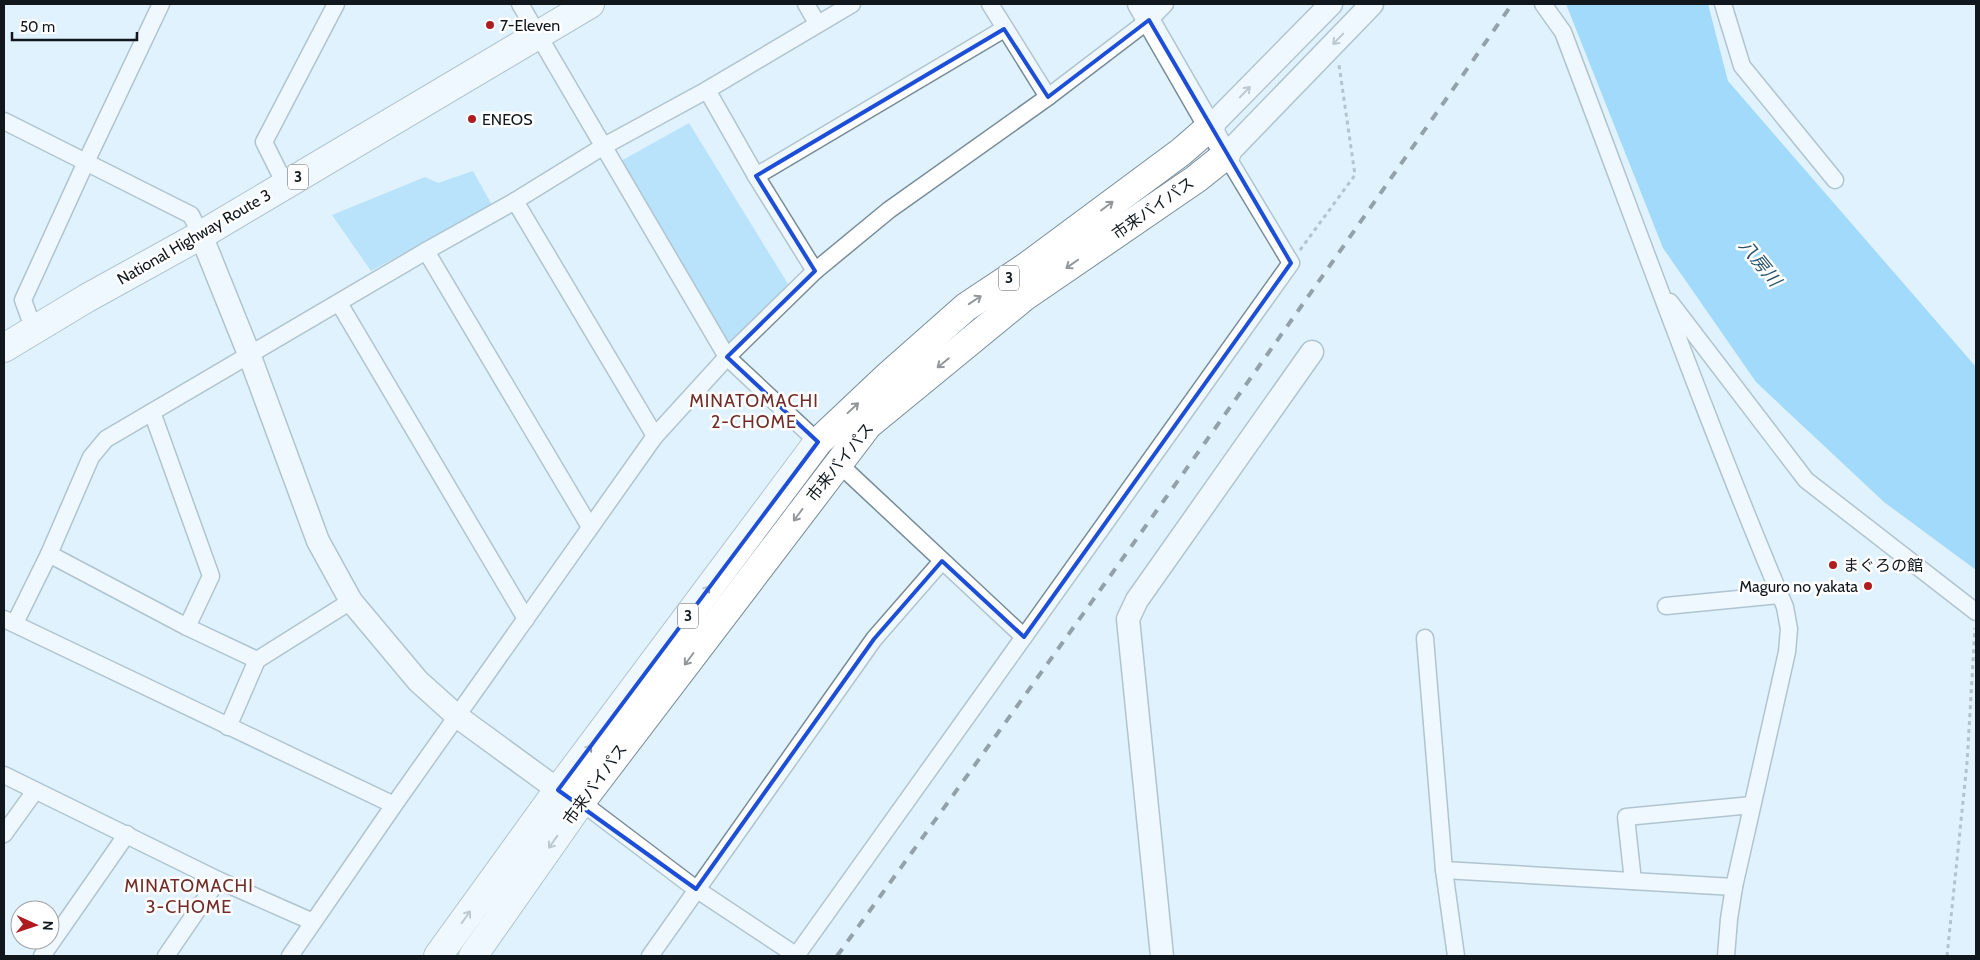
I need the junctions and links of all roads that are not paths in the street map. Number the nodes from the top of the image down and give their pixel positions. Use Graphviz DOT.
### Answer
graph roads {
  1 [pos="161,4"];
  2 [pos="336,4"];
  3 [pos="520,4"];
  4 [pos="590,4"];
  5 [pos="806,4"];
  6 [pos="852,4"];
  7 [pos="990,4"];
  8 [pos="1165,4"];
  9 [pos="1331,4"];
  10 [pos="1372,4"];
  11 [pos="1543,4"];
  12 [pos="1723,4"];
  13 [pos="1144,12"];
  14 [pos="818,23"];
  15 [pos="1004,29"];
  16 [pos="538,35"];
  17 [pos="707,90"];
  18 [pos="1048,97"];
  19 [pos="4,121"];
  20 [pos="1211,126"];
  21 [pos="604,146"];
  22 [pos="1226,155"];
  23 [pos="86,162"];
  24 [pos="756,176"];
  25 [pos="1835,180"];
  26 [pos="285,184"];
  27 [pos="515,201"];
  28 [pos="201,235"];
  29 [pos="426,251"];
  30 [pos="815,270"];
  31 [pos="1661,290"];
  32 [pos="339,303"];
  33 [pos="34,330"];
  34 [pos="4,348"];
  35 [pos="1312,352"];
  36 [pos="249,354"];
  37 [pos="727,357"];
  38 [pos="152,412"];
  39 [pos="655,436"];
  40 [pos="818,442"];
  41 [pos="838,463"];
  42 [pos="590,527"];
  43 [pos="49,554"];
  44 [pos="942,561"];
  45 [pos="1780,595"];
  46 [pos="352,601"];
  47 [pos="1666,606"];
  48 [pos="1976,612"];
  49 [pos="526,619"];
  50 [pos="10,621"];
  51 [pos="188,627"];
  52 [pos="1024,636"];
  53 [pos="1425,638"];
  54 [pos="257,660"];
  55 [pos="458,717"];
  56 [pos="228,727"];
  57 [pos="4,775"];
  58 [pos="35,791"];
  59 [pos="569,796"];
  60 [pos="394,805"];
  61 [pos="1752,805"];
  62 [pos="4,834"];
  63 [pos="127,834"];
  64 [pos="1444,870"];
  65 [pos="218,880"];
  66 [pos="1633,881"];
  67 [pos="1734,887"];
  68 [pos="696,889"];
  69 [pos="313,922"];
  70 [pos="42,956"];
  71 [pos="166,956"];
  72 [pos="290,956"];
  73 [pos="438,956"];
  74 [pos="474,956"];
  75 [pos="650,956"];
  76 [pos="796,956"];
  77 [pos="1162,956"];
  78 [pos="1456,956"];
  79 [pos="1726,956"];
  1 -- 23 [label="street"];
  2 -- 26 [label="street"];
  3 -- 16 [label="street"];
  4 -- 16 [label="highway, National Highway Route 3 / 3"];
  5 -- 14 [label="street"];
  6 -- 14 [label="street"];
  7 -- 15 [label="street"];
  8 -- 13 [label="street"];
  20 -- 9 [label="street, 市来バイパス / 3, one-way"];
  10 -- 22 [label="street, 市来バイパス / 3, one-way"];
  11 -- 31 [label="street"];
  12 -- 25 [label="street"];
  13 -- 18 [label="street"];
  13 -- 20 [label="street"];
  14 -- 17 [label="street"];
  15 -- 18 [label="street"];
  15 -- 24 [label="street"];
  16 -- 21 [label="street"];
  16 -- 26 [label="highway, National Highway Route 3 / 3"];
  17 -- 21 [label="street"];
  17 -- 24 [label="street"];
  18 -- 30 [label="street"];
  19 -- 23 [label="street"];
  20 -- 22 [label="street"];
  40 -- 20 [label="highway, 市来バイパス / 3, one-way"];
  21 -- 27 [label="street"];
  21 -- 37 [label="street"];
  22 -- 41 [label="highway, 市来バイパス / 3, one-way"];
  22 -- 52 [label="street"];
  23 -- 28 [label="street"];
  23 -- 33 [label="street"];
  24 -- 30 [label="street"];
  26 -- 28 [label="highway, National Highway Route 3 / 3"];
  27 -- 29 [label="street"];
  27 -- 39 [label="street"];
  28 -- 33 [label="highway, National Highway Route 3 / 3"];
  28 -- 36 [label="street"];
  29 -- 32 [label="street"];
  29 -- 42 [label="street"];
  30 -- 37 [label="street"];
  31 -- 45 [label="street"];
  31 -- 48 [label="street"];
  32 -- 36 [label="street"];
  32 -- 49 [label="street"];
  33 -- 34 [label="highway, National Highway Route 3 / 3"];
  35 -- 77 [label="street"];
  36 -- 38 [label="street"];
  36 -- 46 [label="street"];
  37 -- 39 [label="street"];
  37 -- 40 [label="street"];
  38 -- 43 [label="street"];
  38 -- 51 [label="street"];
  39 -- 42 [label="street"];
  59 -- 40 [label="highway, 市来バイパス / 3, one-way"];
  41 -- 44 [label="street"];
  41 -- 59 [label="highway, 市来バイパス / 3, one-way"];
  42 -- 49 [label="street"];
  43 -- 50 [label="street"];
  43 -- 51 [label="street"];
  44 -- 52 [label="street"];
  44 -- 68 [label="street"];
  45 -- 47 [label="street"];
  45 -- 61 [label="street"];
  46 -- 54 [label="street"];
  46 -- 55 [label="street"];
  49 -- 55 [label="street"];
  50 -- 56 [label="street"];
  51 -- 54 [label="street"];
  52 -- 76 [label="street"];
  53 -- 64 [label="street"];
  54 -- 56 [label="street"];
  55 -- 59 [label="street"];
  55 -- 60 [label="street"];
  56 -- 60 [label="street"];
  57 -- 58 [label="street"];
  58 -- 62 [label="street"];
  58 -- 63 [label="street"];
  59 -- 68 [label="street"];
  73 -- 59 [label="highway, 市来バイパス / 3, one-way"];
  59 -- 74 [label="highway, 市来バイパス / 3, one-way"];
  60 -- 69 [label="street"];
  61 -- 66 [label="street"];
  61 -- 67 [label="street"];
  63 -- 65 [label="street"];
  63 -- 70 [label="street"];
  64 -- 66 [label="street"];
  64 -- 78 [label="street"];
  65 -- 69 [label="street"];
  65 -- 71 [label="street"];
  66 -- 67 [label="street"];
  67 -- 79 [label="street"];
  68 -- 75 [label="street"];
  68 -- 76 [label="street"];
  69 -- 72 [label="street"];
}
